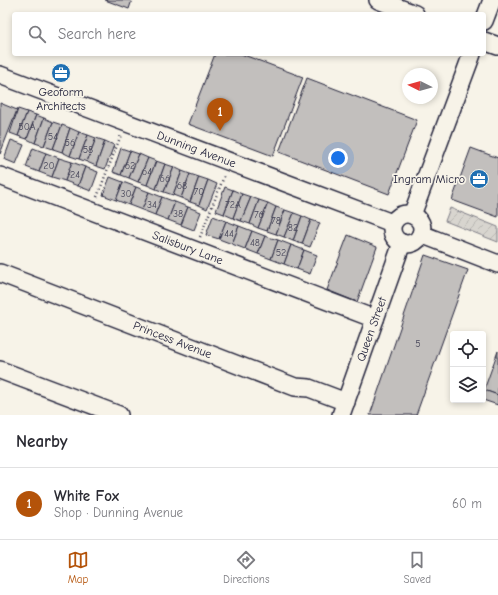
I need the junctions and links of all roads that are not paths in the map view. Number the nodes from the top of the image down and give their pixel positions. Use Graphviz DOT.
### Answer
graph roads {
  1 [pos="378,0"];
  2 [pos="492,0"];
  3 [pos="410,12"];
  4 [pos="486,16"];
  5 [pos="486,42"];
  6 [pos="498,46"];
  7 [pos="471,56"];
  8 [pos="0,75"];
  9 [pos="0,176"];
  10 [pos="412,215"];
  11 [pos="392,223"];
  12 [pos="421,234"];
  13 [pos="402,243"];
  14 [pos="498,264"];
  15 [pos="0,273"];
  16 [pos="375,319"];
  17 [pos="0,370"];
  18 [pos="344,409"];
  19 [pos="119,415"];
  1 -- 3 [label="street"];
  2 -- 4 [label="street"];
  5 -- 6 [label="street"];
  7 -- 10 [label="street"];
  8 -- 11 [label="street, Dunning Avenue"];
  9 -- 16 [label="street, Salisbury Lane"];
  10 -- 11 [label="street"];
  10 -- 12 [label="street"];
  11 -- 13 [label="street"];
  12 -- 13 [label="street"];
  12 -- 14 [label="street"];
  13 -- 16 [label="street, Queen Street"];
  15 -- 18 [label="street, Princess Avenue"];
  16 -- 18 [label="street, Queen Street"];
  17 -- 19 [label="street"];
}
